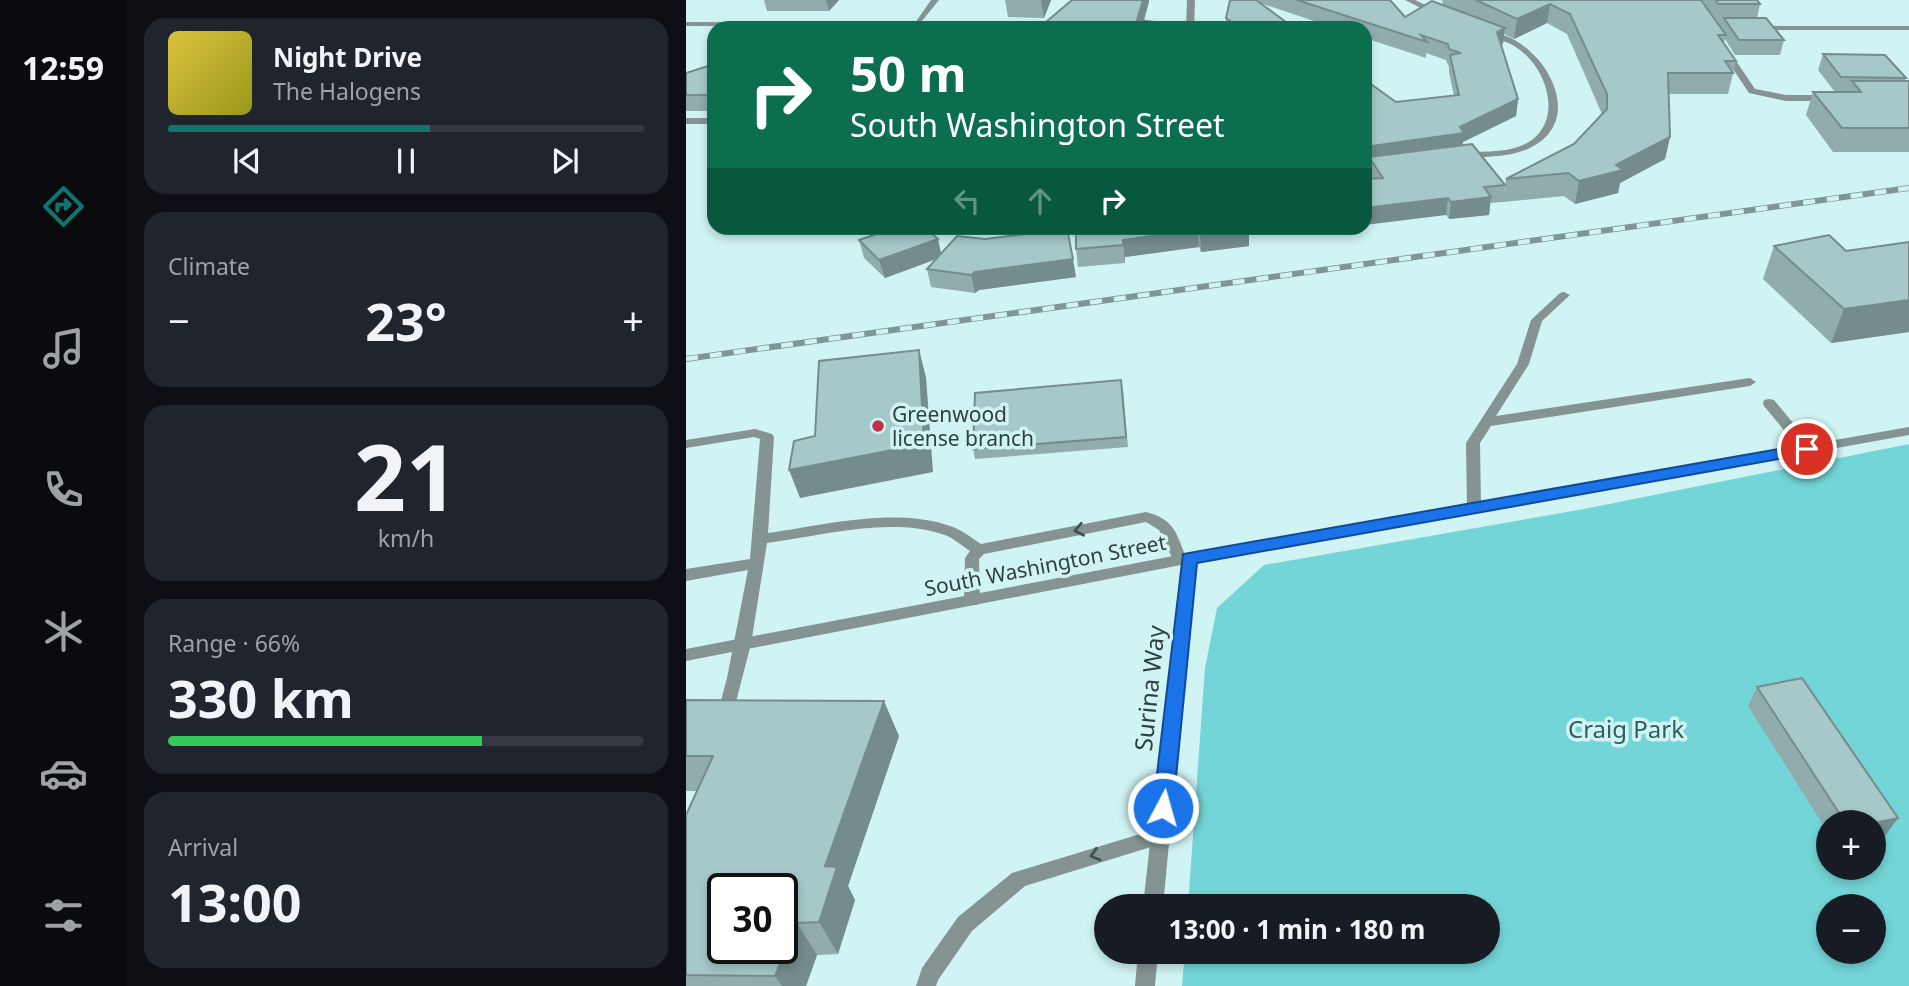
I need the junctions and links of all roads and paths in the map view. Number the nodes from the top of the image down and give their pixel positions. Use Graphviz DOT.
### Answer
graph roads {
  1 [pos="935,0"];
  2 [pos="1191,0"];
  3 [pos="1409,0"];
  4 [pos="1447,16"];
  5 [pos="920,21"];
  6 [pos="1190,21"];
  7 [pos="686,24"];
  8 [pos="707,24"];
  9 [pos="1750,28"];
  10 [pos="1909,28"];
  11 [pos="1480,29"];
  12 [pos="1717,38"];
  13 [pos="1840,99"];
  14 [pos="686,121"];
  15 [pos="707,121"];
  16 [pos="1445,158"];
  17 [pos="1564,295"];
  18 [pos="1750,382"];
  19 [pos="1769,403"];
  20 [pos="1487,422"];
  21 [pos="1909,431"];
  22 [pos="686,444"];
  23 [pos="1807,449"];
  24 [pos="1474,508"];
  25 [pos="758,539"];
  26 [pos="979,550"];
  27 [pos="1185,559"];
  28 [pos="756,563"];
  29 [pos="686,575"];
  30 [pos="972,601"];
  31 [pos="742,645"];
  32 [pos="686,655"];
  33 [pos="706,722"];
  34 [pos="1160,835"];
  35 [pos="1154,894"];
  36 [pos="1147,964"];
  37 [pos="926,986"];
  38 [pos="1144,986"];
  1 -- 5 [label="street"];
  2 -- 6 [label="street"];
  3 -- 4 [label="street"];
  7 -- 8 [label="street"];
  9 -- 10 [label="street"];
  11 -- 16 [label="street"];
  12 -- 13 [label="street"];
  14 -- 15 [label="street"];
  17 -- 20 [label="street"];
  18 -- 20 [label="street"];
  19 -- 23 [label="street"];
  20 -- 24 [label="street"];
  21 -- 23 [label="street, South Washington Street"];
  22 -- 25 [label="street"];
  23 -- 24 [label="street, South Washington Street"];
  24 -- 27 [label="street, South Washington Street"];
  25 -- 26 [label="street"];
  25 -- 28 [label="street"];
  27 -- 26 [label="street, one-way"];
  26 -- 30 [label="street"];
  27 -- 30 [label="street, South Washington Street"];
  27 -- 34 [label="street, Surina Way"];
  28 -- 29 [label="street"];
  28 -- 31 [label="street"];
  30 -- 31 [label="street, South Washington Street"];
  31 -- 32 [label="street, South Washington Street"];
  31 -- 33 [label="street"];
  34 -- 35 [label="street, Surina Way"];
  34 -- 37 [label="street, one-way"];
  36 -- 38 [label="street"];
}
